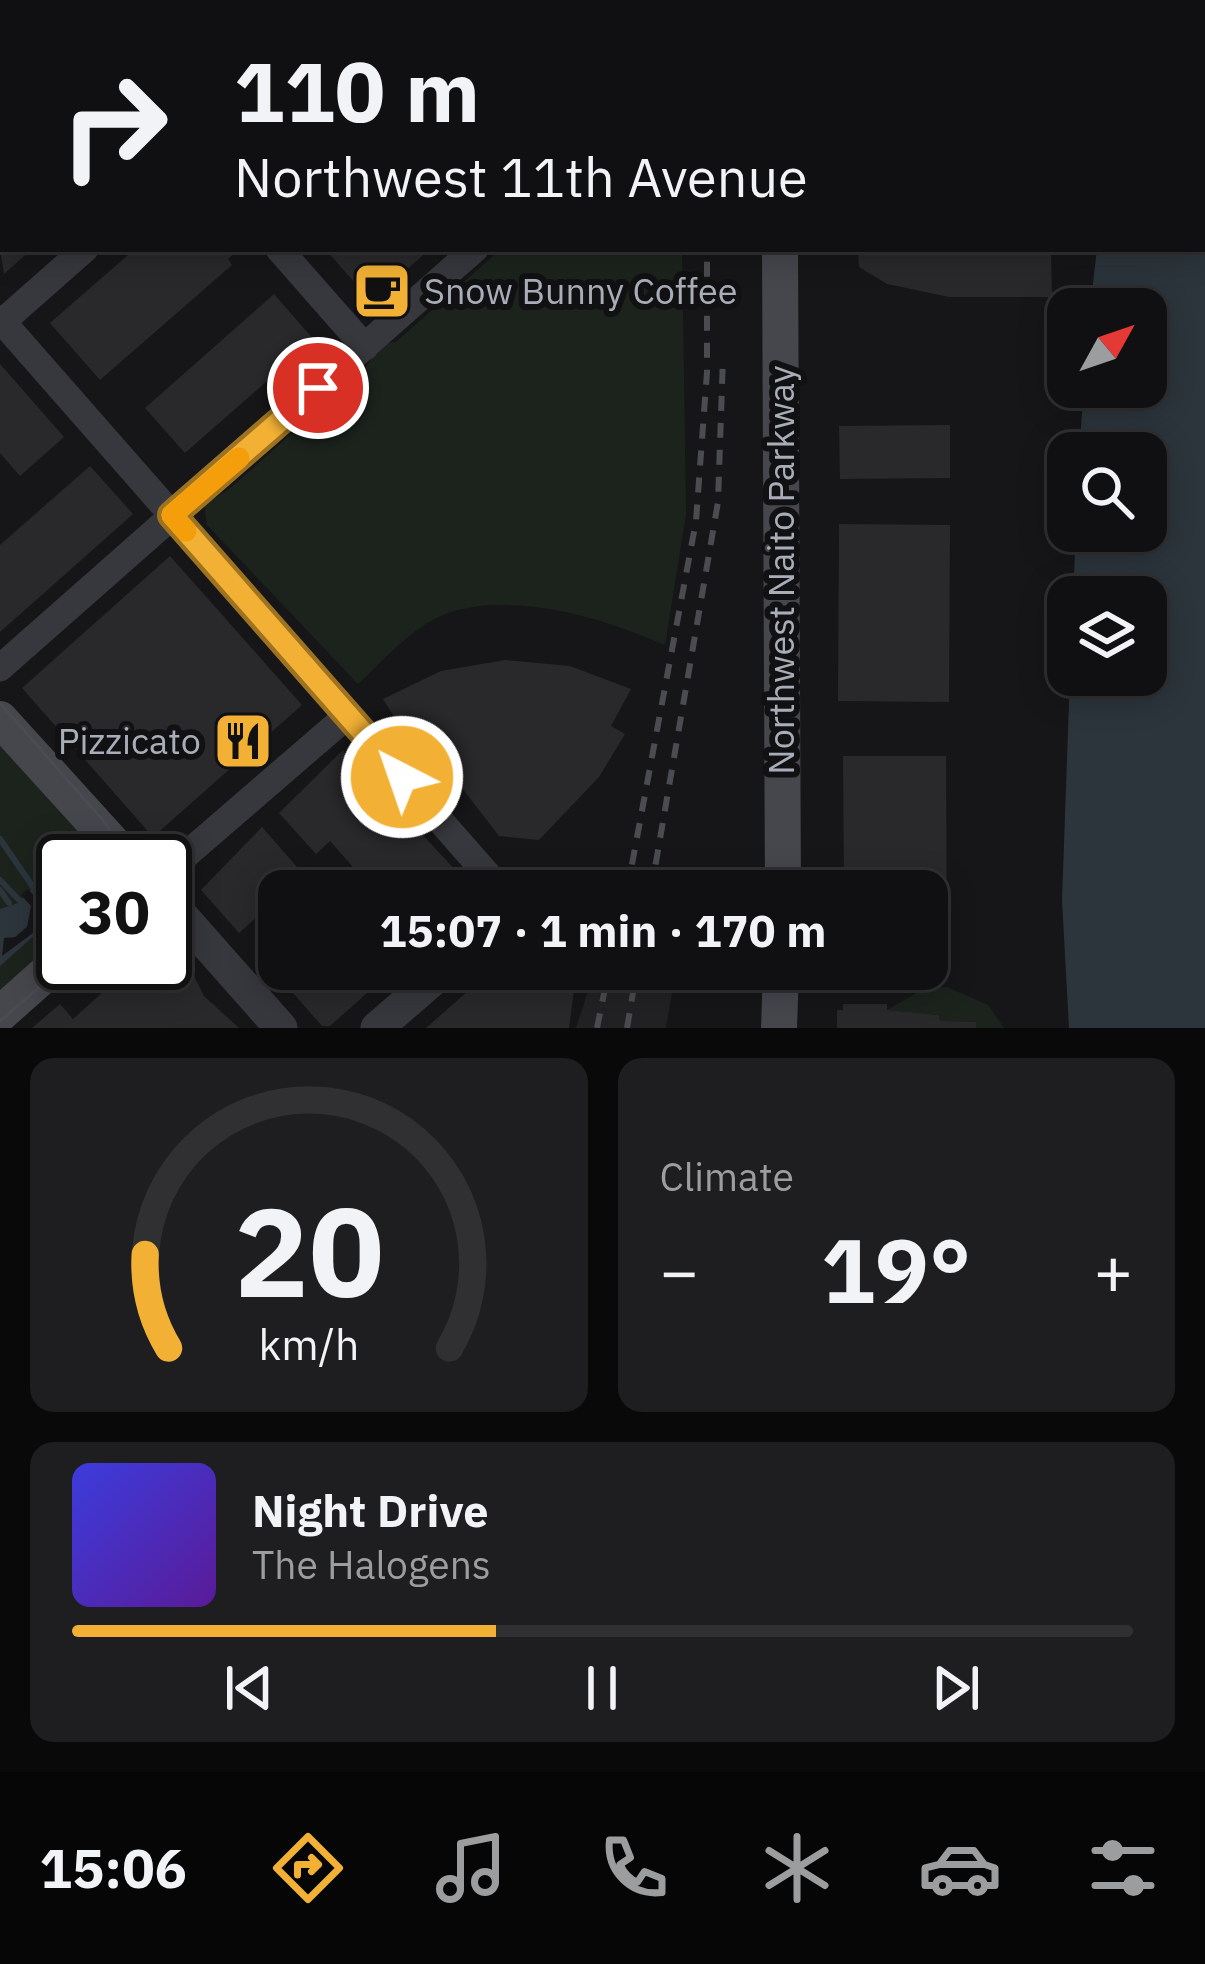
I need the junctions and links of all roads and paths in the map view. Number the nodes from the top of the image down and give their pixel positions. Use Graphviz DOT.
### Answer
graph roads {
  1 [pos="83,252"];
  2 [pos="282,252"];
  3 [pos="473,252"];
  4 [pos="780,252"];
  5 [pos="1,322"];
  6 [pos="365,346"];
  7 [pos="172,515"];
  8 [pos="0,668"];
  9 [pos="347,716"];
  10 [pos="0,719"];
  11 [pos="104,834"];
  12 [pos="192,851"];
  13 [pos="483,870"];
  14 [pos="783,870"];
  15 [pos="192,927"];
  16 [pos="36,982"];
  17 [pos="420,990"];
  18 [pos="780,990"];
  19 [pos="0,1014"];
  20 [pos="281,1028"];
  21 [pos="376,1028"];
  22 [pos="778,1028"];
  1 -- 5 [label="street"];
  2 -- 6 [label="street"];
  3 -- 6 [label="street"];
  4 -- 14 [label="main road, Northwest Naito Parkway"];
  5 -- 7 [label="street"];
  6 -- 7 [label="street"];
  7 -- 8 [label="street"];
  7 -- 9 [label="street"];
  9 -- 12 [label="street"];
  9 -- 13 [label="street"];
  10 -- 11 [label="main road"];
  15 -- 20 [label="street"];
  16 -- 19 [label="main road"];
  17 -- 21 [label="street"];
  18 -- 22 [label="main road"];
}
